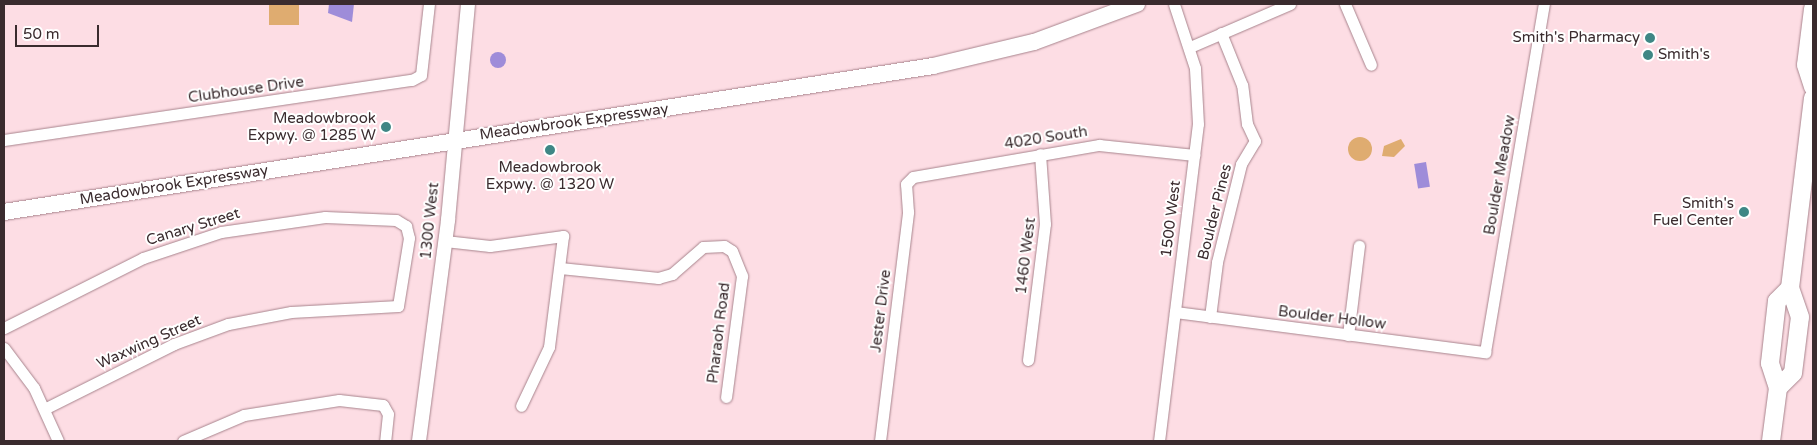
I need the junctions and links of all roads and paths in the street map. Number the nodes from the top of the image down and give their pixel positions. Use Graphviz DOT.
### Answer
graph roads {
  1 [pos="429,4"];
  2 [pos="468,4"];
  3 [pos="1137,4"];
  4 [pos="1174,4"];
  5 [pos="1290,4"];
  6 [pos="1344,4"];
  7 [pos="1544,4"];
  8 [pos="1813,9"];
  9 [pos="1221,33"];
  10 [pos="1190,46"];
  11 [pos="1371,65"];
  12 [pos="1813,87"];
  13 [pos="1813,98"];
  14 [pos="4,140"];
  15 [pos="454,140"];
  16 [pos="1040,154"];
  17 [pos="1194,155"];
  18 [pos="906,184"];
  19 [pos="4,212"];
  20 [pos="406,226"];
  21 [pos="445,241"];
  22 [pos="1359,246"];
  23 [pos="560,268"];
  24 [pos="1790,288"];
  25 [pos="1175,312"];
  26 [pos="1210,317"];
  27 [pos="4,328"];
  28 [pos="1348,335"];
  29 [pos="4,348"];
  30 [pos="1485,352"];
  31 [pos="1028,360"];
  32 [pos="1778,388"];
  33 [pos="726,397"];
  34 [pos="521,406"];
  35 [pos="44,409"];
  36 [pos="58,441"];
  37 [pos="183,441"];
  38 [pos="385,441"];
  39 [pos="419,441"];
  40 [pos="880,441"];
  41 [pos="1159,441"];
  42 [pos="1772,441"];
  1 -- 14 [label="street, Clubhouse Drive"];
  2 -- 15 [label="street, 1300 West"];
  3 -- 15 [label="main road, Meadowbrook Expressway"];
  4 -- 10 [label="street, 1500 West"];
  5 -- 9 [label="street"];
  6 -- 11 [label="street"];
  7 -- 30 [label="street, Boulder Meadow"];
  8 -- 12 [label="main road"];
  9 -- 10 [label="street"];
  9 -- 26 [label="street, Boulder Pines"];
  10 -- 17 [label="street, 1500 West"];
  13 -- 24 [label="main road"];
  15 -- 19 [label="main road, Meadowbrook Expressway"];
  15 -- 21 [label="street, 1300 West"];
  16 -- 17 [label="street, 4020 South"];
  16 -- 18 [label="street, 4020 South"];
  16 -- 31 [label="street, 1460 West"];
  17 -- 25 [label="street, 1500 West"];
  18 -- 40 [label="street, Jester Drive"];
  20 -- 27 [label="street, Canary Street"];
  20 -- 35 [label="street, Waxwing Street"];
  21 -- 23 [label="street"];
  21 -- 39 [label="street, 1300 West"];
  22 -- 28 [label="street"];
  23 -- 33 [label="street, Pharaoh Road"];
  23 -- 34 [label="street"];
  24 -- 32 [label="main road"];
  24 -- 32 [label="main road"];
  25 -- 26 [label="street, Boulder Hollow"];
  25 -- 41 [label="street, 1500 West"];
  26 -- 28 [label="street, Boulder Hollow"];
  28 -- 30 [label="street, Boulder Hollow"];
  29 -- 35 [label="street"];
  32 -- 42 [label="main road"];
  35 -- 36 [label="street"];
  37 -- 38 [label="street"];
}
